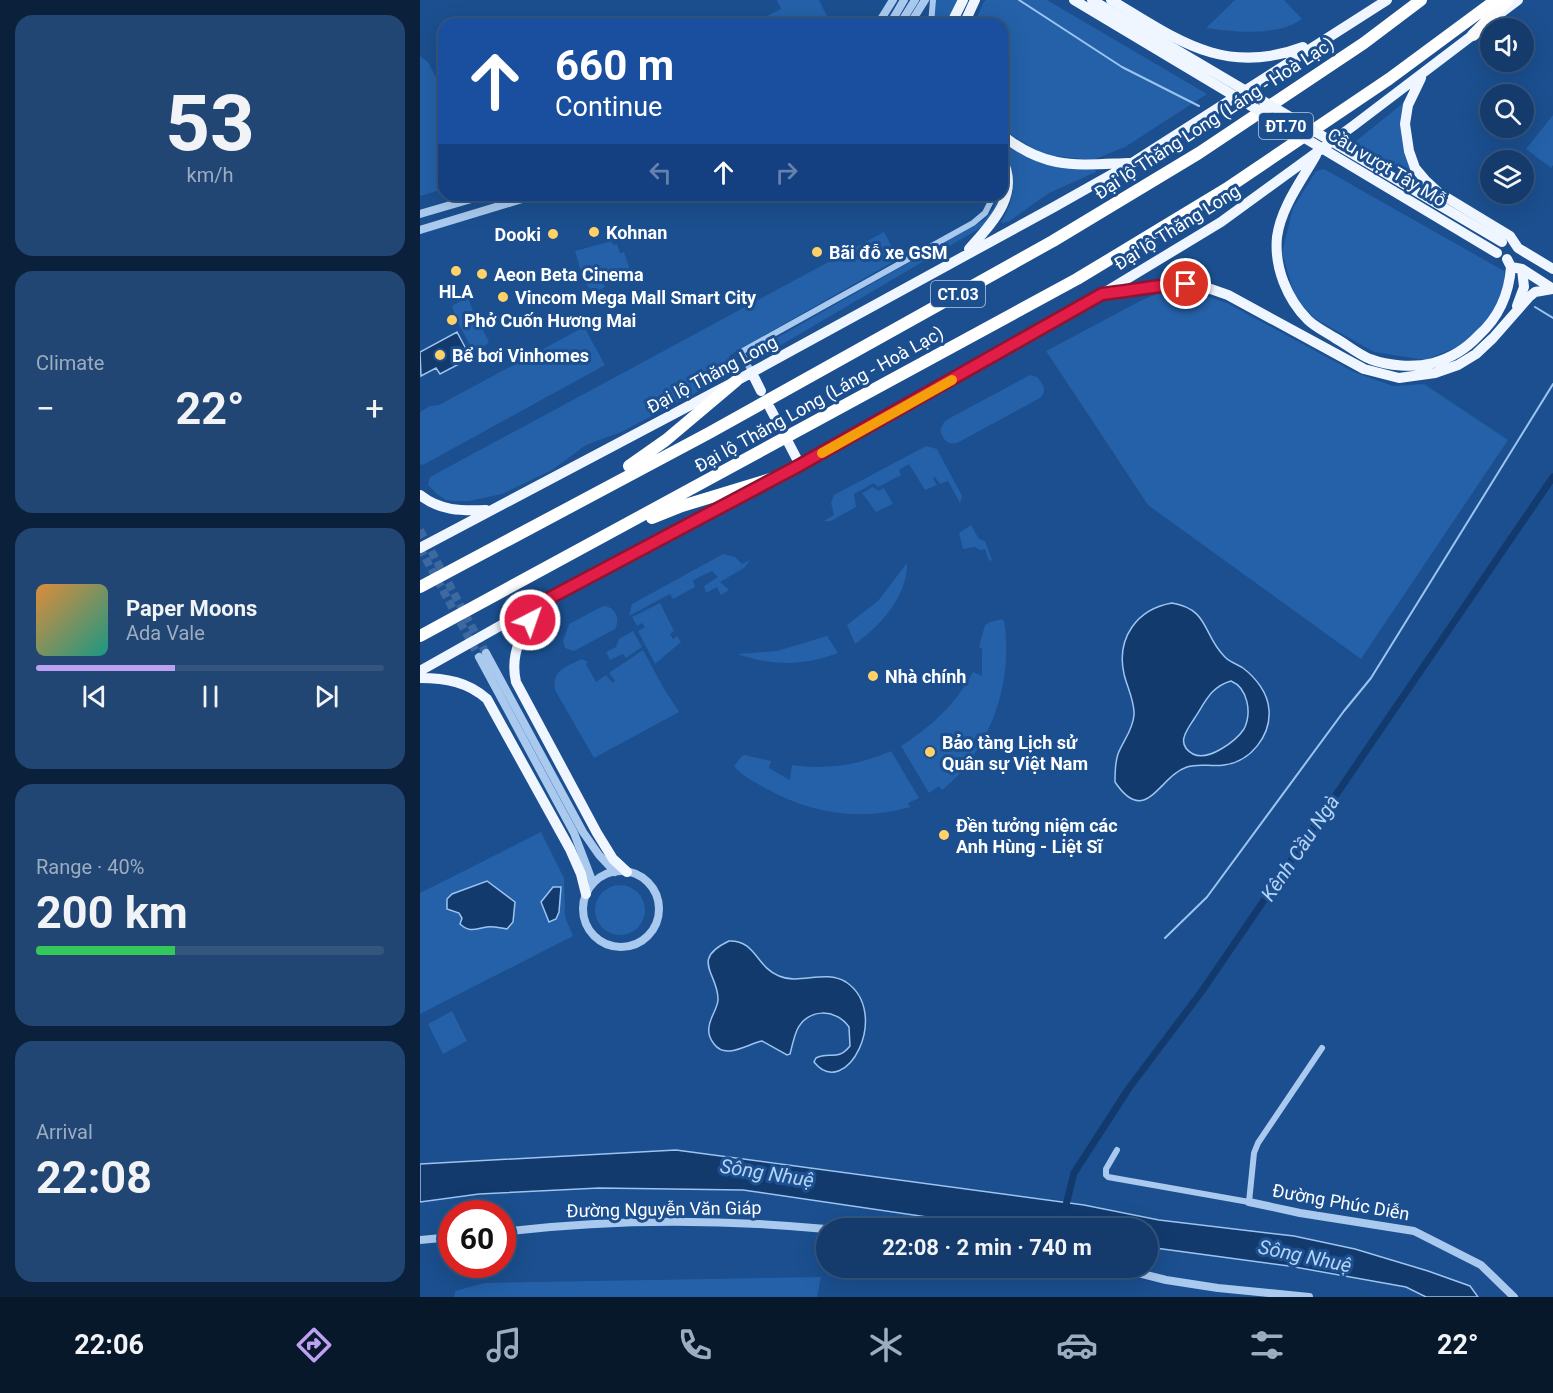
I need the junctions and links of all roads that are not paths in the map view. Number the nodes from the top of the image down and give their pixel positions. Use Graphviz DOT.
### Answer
graph roads {
  1 [pos="893,0"];
  2 [pos="904,0"];
  3 [pos="915,0"];
  4 [pos="925,0"];
  5 [pos="933,0"];
  6 [pos="963,0"];
  7 [pos="975,0"];
  8 [pos="1074,0"];
  9 [pos="1092,0"];
  10 [pos="1111,0"];
  11 [pos="1387,0"];
  12 [pos="1421,0"];
  13 [pos="1496,0"];
  14 [pos="1508,0"];
  15 [pos="1518,0"];
  16 [pos="882,18"];
  17 [pos="894,18"];
  18 [pos="904,18"];
  19 [pos="914,18"];
  20 [pos="932,18"];
  21 [pos="954,18"];
  22 [pos="967,18"];
  23 [pos="1473,35"];
  24 [pos="1323,40"];
  25 [pos="1422,75"];
  26 [pos="1008,139"];
  27 [pos="1319,151"];
  28 [pos="1132,163"];
  29 [pos="464,201"];
  30 [pos="515,201"];
  31 [pos="991,201"];
  32 [pos="1004,201"];
  33 [pos="447,206"];
  34 [pos="420,214"];
  35 [pos="451,220"];
  36 [pos="420,230"];
  37 [pos="1516,248"];
  38 [pos="1528,255"];
  39 [pos="963,256"];
  40 [pos="1513,265"];
  41 [pos="1553,269"];
  42 [pos="1553,289"];
  43 [pos="1102,294"];
  44 [pos="1514,312"];
  45 [pos="752,373"];
  46 [pos="736,381"];
  47 [pos="761,391"];
  48 [pos="770,408"];
  49 [pos="779,425"];
  50 [pos="786,440"];
  51 [pos="800,465"];
  52 [pos="777,477"];
  53 [pos="420,495"];
  54 [pos="489,510"];
  55 [pos="420,548"];
  56 [pos="476,557"];
  57 [pos="537,573"];
  58 [pos="420,587"];
  59 [pos="546,600"];
  60 [pos="420,636"];
  61 [pos="420,671"];
  62 [pos="420,678"];
  63 [pos="615,872"];
  64 [pos="627,872"];
  65 [pos="593,883"];
  66 [pos="586,894"];
  67 [pos="1322,1048"];
  68 [pos="1117,1150"];
  69 [pos="1249,1202"];
  70 [pos="816,1228"];
  71 [pos="516,1231"];
  72 [pos="438,1239"];
  73 [pos="420,1240"];
  74 [pos="1158,1278"];
  75 [pos="1309,1297"];
  76 [pos="1514,1297"];
  1 -- 16 [label="street"];
  2 -- 17 [label="street"];
  3 -- 18 [label="street"];
  4 -- 19 [label="street"];
  5 -- 20 [label="street"];
  6 -- 21 [label="main road"];
  7 -- 22 [label="main road"];
  8 -- 40 [label="main road, Cầu vượt Tây Mỗ / ĐT.70, bridge"];
  9 -- 37 [label="main road, Cầu vượt Tây Mỗ / ĐT.70, bridge"];
  10 -- 24 [label="main road"];
  11 -- 24 [label="main road, Đại lộ Thăng Long"];
  12 -- 56 [label="highway, Đại lộ Thăng Long (Láng - Hoà Lạc) / CT.03"];
  13 -- 57 [label="highway, Đại lộ Thăng Long (Láng - Hoà Lạc) / CT.03"];
  14 -- 23 [label="highway"];
  15 -- 23 [label="main road, Đại lộ Thăng Long"];
  23 -- 25 [label="main road, Đại lộ Thăng Long"];
  24 -- 28 [label="main road, Đại lộ Thăng Long"];
  25 -- 27 [label="main road, Đại lộ Thăng Long"];
  25 -- 37 [label="main road"];
  26 -- 28 [label="main road"];
  27 -- 40 [label="main road"];
  27 -- 43 [label="main road, Đại lộ Thăng Long"];
  28 -- 39 [label="main road, Đại lộ Thăng Long"];
  29 -- 33 [label="street"];
  30 -- 35 [label="street"];
  31 -- 45 [label="street"];
  32 -- 39 [label="main road"];
  33 -- 34 [label="street"];
  33 -- 35 [label="street"];
  35 -- 36 [label="street"];
  37 -- 38 [label="main road, ĐT.70"];
  37 -- 40 [label="main road"];
  38 -- 40 [label="main road"];
  38 -- 41 [label="main road, ĐT.70"];
  39 -- 45 [label="main road, Đại lộ Thăng Long"];
  40 -- 42 [label="main road, ĐT.70"];
  40 -- 44 [label="main road"];
  42 -- 44 [label="main road"];
  43 -- 44 [label="main road"];
  43 -- 51 [label="main road, Đại lộ Thăng Long"];
  45 -- 46 [label="main road, Đại lộ Thăng Long"];
  45 -- 47 [label="main road"];
  46 -- 54 [label="main road, Đại lộ Thăng Long"];
  46 -- 56 [label="highway"];
  48 -- 49 [label="main road"];
  50 -- 51 [label="main road"];
  51 -- 52 [label="main road, Đại lộ Thăng Long"];
  52 -- 57 [label="highway"];
  52 -- 59 [label="main road, Đại lộ Thăng Long"];
  53 -- 54 [label="main road"];
  54 -- 55 [label="main road, Đại lộ Thăng Long"];
  56 -- 58 [label="highway, Đại lộ Thăng Long (Láng - Hoà Lạc) / CT.03"];
  57 -- 60 [label="highway, Đại lộ Thăng Long (Láng - Hoà Lạc) / CT.03"];
  59 -- 61 [label="main road, Đại lộ Thăng Long"];
  59 -- 64 [label="main road"];
  62 -- 66 [label="main road"];
  63 -- 64 [label="street"];
  63 -- 65 [label="street"];
  63 -- 65 [label="street"];
  64 -- 66 [label="street"];
  65 -- 66 [label="street"];
  67 -- 69 [label="street"];
  68 -- 69 [label="street"];
  69 -- 76 [label="street, Đường Phúc Diễn"];
  70 -- 71 [label="street, Đường Nguyễn Văn Giáp"];
  72 -- 73 [label="street"];
  74 -- 75 [label="street"];
}
